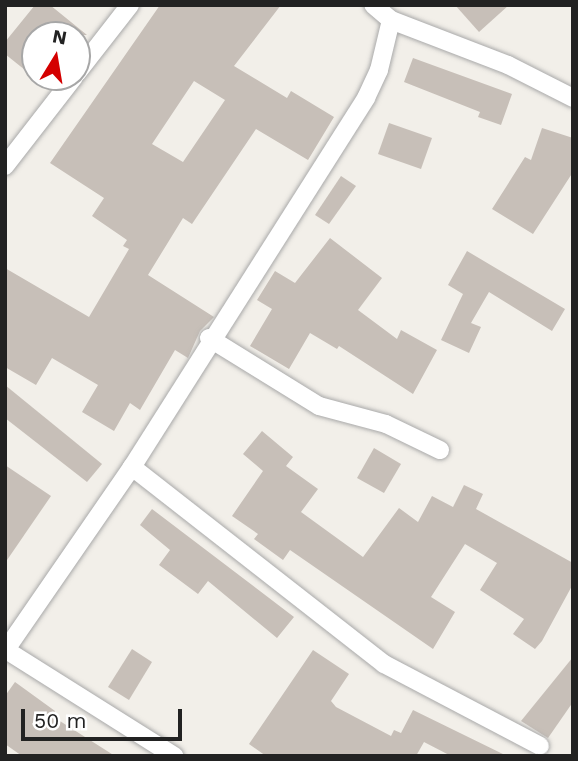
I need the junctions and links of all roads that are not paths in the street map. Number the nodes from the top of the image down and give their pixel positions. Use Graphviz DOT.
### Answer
graph roads {
  1 [pos="130,5"];
  2 [pos="373,5"];
  3 [pos="391,20"];
  4 [pos="91,56"];
  5 [pos="64,91"];
  6 [pos="573,98"];
  7 [pos="5,166"];
  8 [pos="209,338"];
  9 [pos="440,450"];
  10 [pos="132,467"];
  11 [pos="6,651"];
  12 [pos="540,747"];
  13 [pos="174,756"];
  1 -- 4 [label="street"];
  2 -- 3 [label="street"];
  3 -- 6 [label="street"];
  3 -- 8 [label="street"];
  5 -- 7 [label="street"];
  8 -- 9 [label="street"];
  8 -- 10 [label="street"];
  10 -- 11 [label="street"];
  10 -- 12 [label="street"];
  11 -- 13 [label="street"];
}
